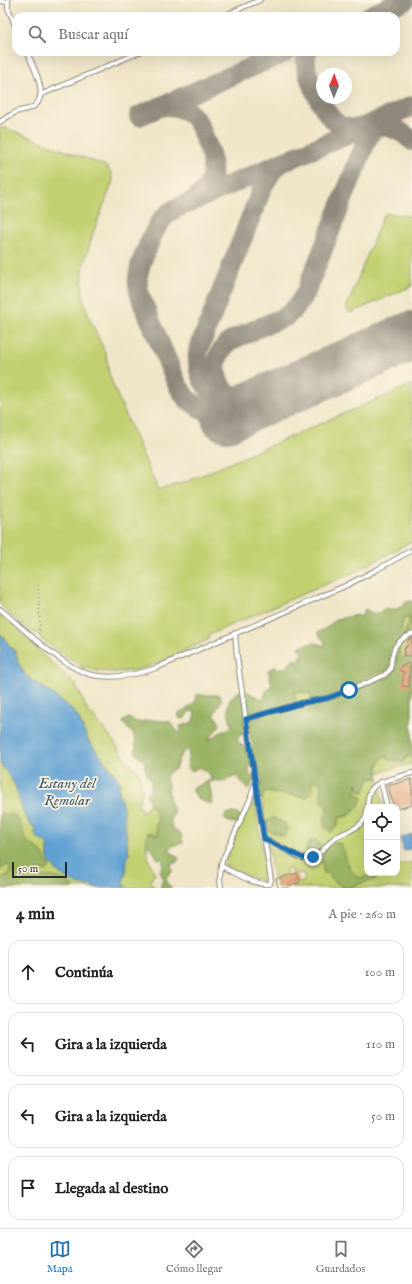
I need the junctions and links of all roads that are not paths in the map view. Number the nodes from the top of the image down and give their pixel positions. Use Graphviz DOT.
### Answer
graph roads {
  1 [pos="260,0"];
  2 [pos="0,1"];
  3 [pos="8,1"];
  4 [pos="232,12"];
  5 [pos="12,18"];
  6 [pos="29,56"];
  7 [pos="131,56"];
  8 [pos="40,96"];
  9 [pos="0,122"];
  10 [pos="412,550"];
  11 [pos="0,609"];
  12 [pos="235,633"];
  13 [pos="412,634"];
  14 [pos="246,719"];
  15 [pos="412,773"];
  16 [pos="255,782"];
  17 [pos="381,782"];
  18 [pos="387,804"];
  19 [pos="264,839"];
  20 [pos="221,865"];
  21 [pos="222,888"];
  1 -- 4 [label="lane"];
  2 -- 3 [label="lane"];
  3 -- 5 [label="lane"];
  6 -- 8 [label="lane"];
  7 -- 8 [label="lane"];
  8 -- 9 [label="lane"];
  10 -- 12 [label="lane"];
  11 -- 12 [label="lane"];
  12 -- 14 [label="lane"];
  13 -- 14 [label="lane"];
  14 -- 16 [label="lane"];
  15 -- 17 [label="lane"];
  16 -- 19 [label="lane"];
  16 -- 20 [label="lane"];
  17 -- 18 [label="lane"];
  17 -- 19 [label="lane"];
  19 -- 20 [label="lane"];
  20 -- 21 [label="lane"];
}
